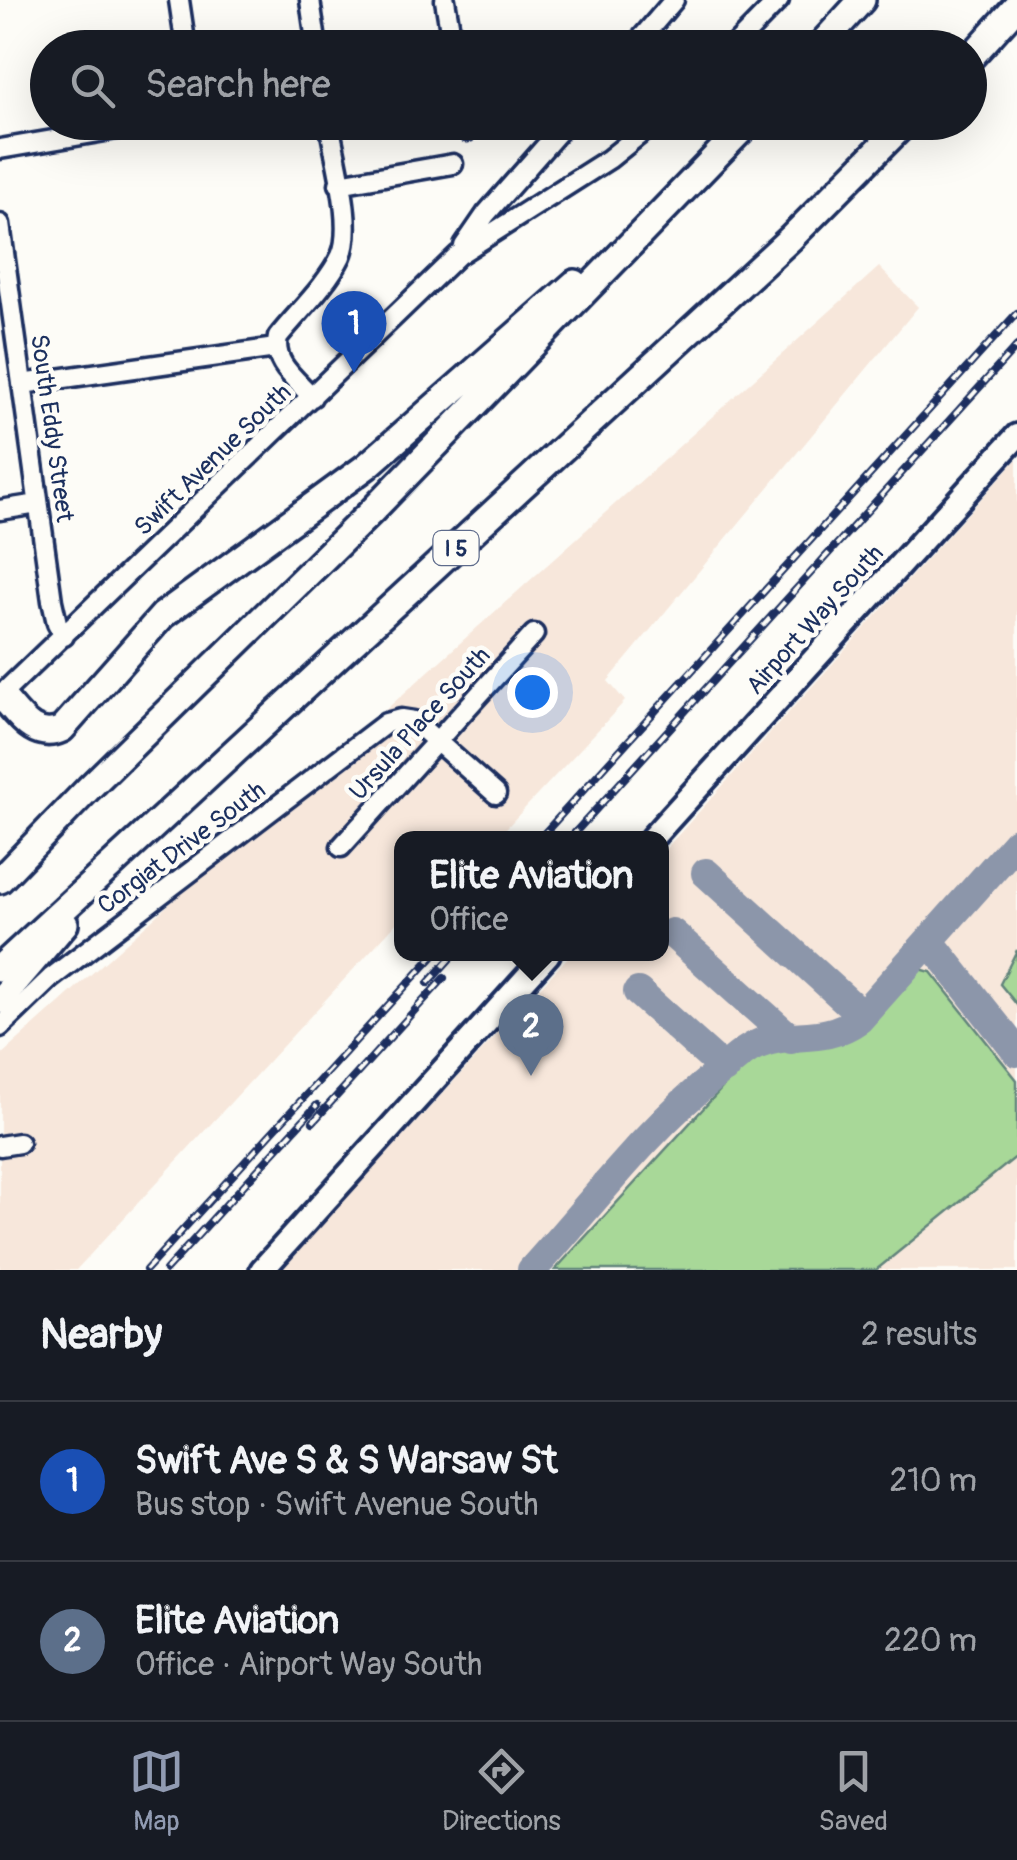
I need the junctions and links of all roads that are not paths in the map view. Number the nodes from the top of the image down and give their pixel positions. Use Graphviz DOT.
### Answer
graph roads {
  1 [pos="179,0"];
  2 [pos="310,0"];
  3 [pos="445,0"];
  4 [pos="674,0"];
  5 [pos="779,0"];
  6 [pos="862,0"];
  7 [pos="1017,6"];
  8 [pos="183,30"];
  9 [pos="314,30"];
  10 [pos="450,30"];
  11 [pos="648,30"];
  12 [pos="750,30"];
  13 [pos="834,30"];
  14 [pos="987,39"];
  15 [pos="49,140"];
  16 [pos="332,140"];
  17 [pos="551,140"];
  18 [pos="633,140"];
  19 [pos="732,140"];
  20 [pos="888,140"];
  21 [pos="0,148"];
  22 [pos="453,164"];
  23 [pos="339,184"];
  24 [pos="672,205"];
  25 [pos="0,224"];
  26 [pos="458,255"];
  27 [pos="276,348"];
  28 [pos="22,384"];
  29 [pos="312,397"];
  30 [pos="1017,436"];
  31 [pos="38,504"];
  32 [pos="0,510"];
  33 [pos="534,634"];
  34 [pos="64,636"];
  35 [pos="0,696"];
  36 [pos="436,741"];
  37 [pos="496,794"];
  38 [pos="658,831"];
  39 [pos="341,847"];
  40 [pos="100,877"];
  41 [pos="0,880"];
  42 [pos="542,961"];
  43 [pos="0,968"];
  44 [pos="0,1000"];
  45 [pos="0,1027"];
  46 [pos="262,1270"];
  1 -- 8 [label="street"];
  2 -- 9 [label="street"];
  3 -- 10 [label="street"];
  4 -- 11 [label="street"];
  5 -- 12 [label="street"];
  6 -- 13 [label="highway"];
  7 -- 14 [label="highway"];
  15 -- 21 [label="street"];
  16 -- 23 [label="street"];
  17 -- 26 [label="street"];
  18 -- 26 [label="street, Swift Avenue South"];
  19 -- 24 [label="highway"];
  20 -- 40 [label="highway, I 5"];
  22 -- 23 [label="street"];
  23 -- 27 [label="street"];
  24 -- 35 [label="highway"];
  24 -- 41 [label="highway"];
  25 -- 28 [label="street, South Eddy Street"];
  26 -- 29 [label="street, Swift Avenue South"];
  27 -- 28 [label="street"];
  27 -- 29 [label="street"];
  28 -- 31 [label="street, South Eddy Street"];
  29 -- 34 [label="street, Swift Avenue South"];
  30 -- 38 [label="main road, Airport Way South"];
  31 -- 32 [label="street"];
  31 -- 34 [label="street, South Eddy Street"];
  33 -- 36 [label="street, Ursula Place South"];
  34 -- 35 [label="street, Swift Avenue South"];
  36 -- 37 [label="street"];
  36 -- 39 [label="street, Ursula Place South"];
  36 -- 45 [label="street, Corgiat Drive South"];
  40 -- 43 [label="highway, I 5"];
  40 -- 44 [label="highway"];
  42 -- 46 [label="main road"];
}
